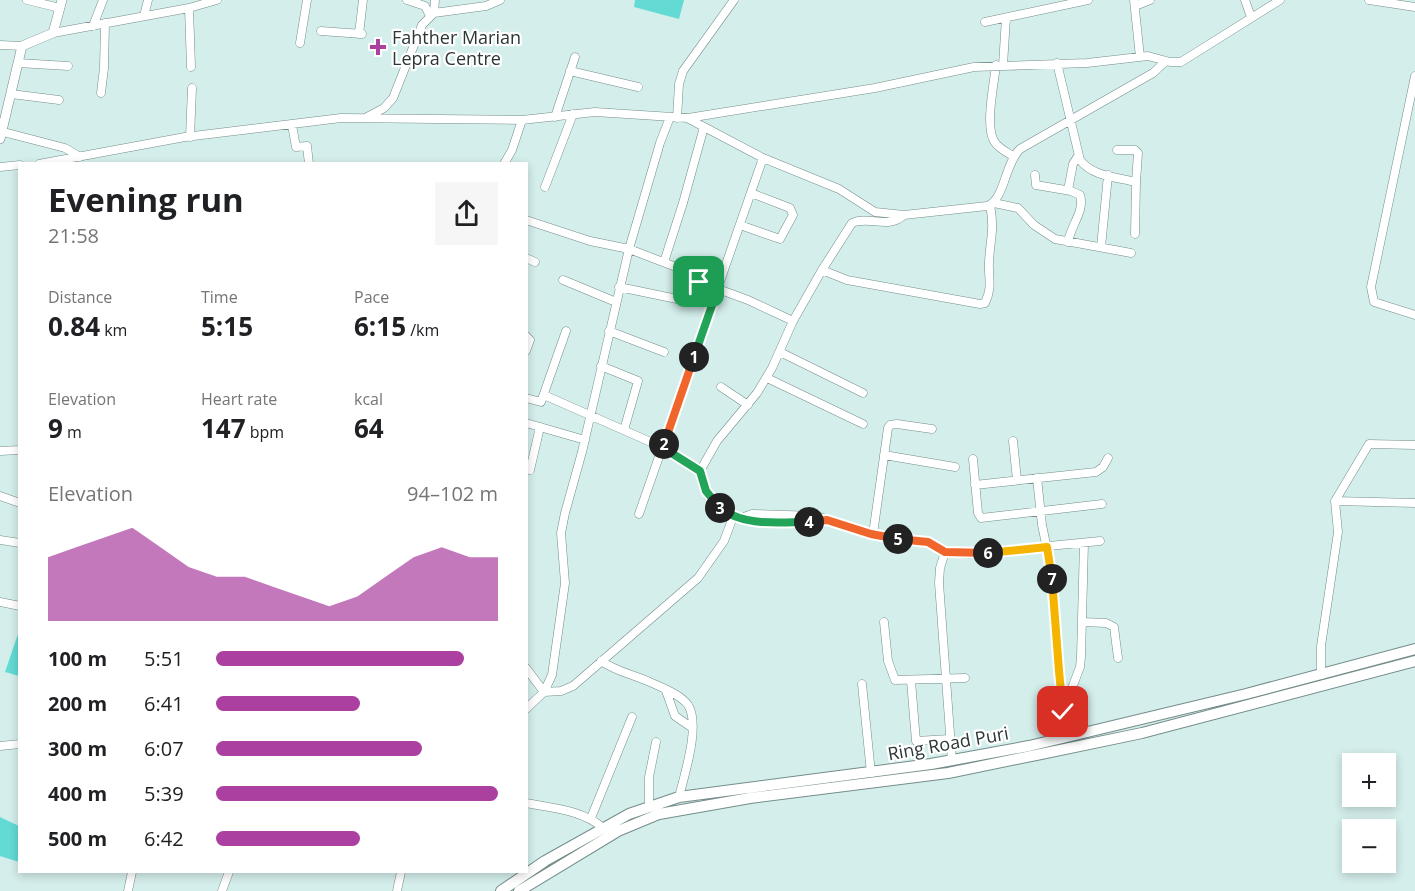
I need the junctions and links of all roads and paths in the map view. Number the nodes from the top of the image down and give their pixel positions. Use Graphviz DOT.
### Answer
graph roads {
  1 [pos="27,0"];
  2 [pos="104,0"];
  3 [pos="148,0"];
  4 [pos="218,0"];
  5 [pos="307,0"];
  6 [pos="363,0"];
  7 [pos="407,0"];
  8 [pos="435,0"];
  9 [pos="500,0"];
  10 [pos="734,0"];
  11 [pos="1088,0"];
  12 [pos="1149,0"];
  13 [pos="1245,0"];
  14 [pos="1280,0"];
  15 [pos="1369,0"];
  16 [pos="1065,3"];
  17 [pos="1135,3"];
  18 [pos="61,4"];
  19 [pos="476,4"];
  20 [pos="189,8"];
  21 [pos="1415,8"];
  22 [pos="432,15"];
  23 [pos="144,16"];
  24 [pos="1251,17"];
  25 [pos="1006,18"];
  26 [pos="985,22"];
  27 [pos="105,23"];
  28 [pos="93,26"];
  29 [pos="321,31"];
  30 [pos="53,33"];
  31 [pos="300,43"];
  32 [pos="0,45"];
  33 [pos="22,46"];
  34 [pos="575,57"];
  35 [pos="1140,57"];
  36 [pos="1166,61"];
  37 [pos="18,63"];
  38 [pos="1057,63"];
  39 [pos="1000,65"];
  40 [pos="69,66"];
  41 [pos="192,67"];
  42 [pos="570,71"];
  43 [pos="1415,76"];
  44 [pos="638,87"];
  45 [pos="192,88"];
  46 [pos="101,93"];
  47 [pos="11,94"];
  48 [pos="59,100"];
  49 [pos="573,114"];
  50 [pos="366,117"];
  51 [pos="555,117"];
  52 [pos="674,117"];
  53 [pos="688,118"];
  54 [pos="1069,119"];
  55 [pos="522,120"];
  56 [pos="292,125"];
  57 [pos="704,127"];
  58 [pos="0,134"];
  59 [pos="190,137"];
  60 [pos="1117,150"];
  61 [pos="1013,156"];
  62 [pos="1078,156"];
  63 [pos="80,157"];
  64 [pos="763,159"];
  65 [pos="51,162"];
  66 [pos="309,162"];
  67 [pos="505,162"];
  68 [pos="18,165"];
  69 [pos="0,167"];
  70 [pos="1035,175"];
  71 [pos="1108,176"];
  72 [pos="1136,182"];
  73 [pos="546,187"];
  74 [pos="1068,190"];
  75 [pos="751,192"];
  76 [pos="992,204"];
  77 [pos="904,215"];
  78 [pos="528,221"];
  79 [pos="740,225"];
  80 [pos="1135,234"];
  81 [pos="1068,242"];
  82 [pos="1101,247"];
  83 [pos="629,249"];
  84 [pos="1131,253"];
  85 [pos="528,259"];
  86 [pos="535,262"];
  87 [pos="663,262"];
  88 [pos="822,270"];
  89 [pos="563,280"];
  90 [pos="619,287"];
  91 [pos="718,288"];
  92 [pos="677,299"];
  93 [pos="616,302"];
  94 [pos="1415,315"];
  95 [pos="793,321"];
  96 [pos="566,331"];
  97 [pos="609,331"];
  98 [pos="664,352"];
  99 [pos="780,352"];
  100 [pos="601,366"];
  101 [pos="766,378"];
  102 [pos="721,387"];
  103 [pos="863,393"];
  104 [pos="544,395"];
  105 [pos="528,399"];
  106 [pos="748,405"];
  107 [pos="590,417"];
  108 [pos="528,424"];
  109 [pos="863,424"];
  110 [pos="540,427"];
  111 [pos="932,429"];
  112 [pos="624,430"];
  113 [pos="585,440"];
  114 [pos="1013,441"];
  115 [pos="1415,445"];
  116 [pos="662,447"];
  117 [pos="18,450"];
  118 [pos="0,451"];
  119 [pos="884,455"];
  120 [pos="1108,458"];
  121 [pos="973,459"];
  122 [pos="955,467"];
  123 [pos="530,470"];
  124 [pos="700,471"];
  125 [pos="1036,478"];
  126 [pos="1017,480"];
  127 [pos="975,485"];
  128 [pos="0,496"];
  129 [pos="1335,501"];
  130 [pos="18,502"];
  131 [pos="1415,503"];
  132 [pos="1102,504"];
  133 [pos="1040,511"];
  134 [pos="639,514"];
  135 [pos="737,517"];
  136 [pos="873,534"];
  137 [pos="0,540"];
  138 [pos="1100,541"];
  139 [pos="18,543"];
  140 [pos="1084,543"];
  141 [pos="1047,547"];
  142 [pos="945,552"];
  143 [pos="0,602"];
  144 [pos="18,606"];
  145 [pos="884,622"];
  146 [pos="1082,622"];
  147 [pos="1415,649"];
  148 [pos="1118,658"];
  149 [pos="600,661"];
  150 [pos="1415,661"];
  151 [pos="528,671"];
  152 [pos="1321,675"];
  153 [pos="965,678"];
  154 [pos="945,679"];
  155 [pos="911,681"];
  156 [pos="862,684"];
  157 [pos="666,691"];
  158 [pos="544,692"];
  159 [pos="528,708"];
  160 [pos="1063,712"];
  161 [pos="632,717"];
  162 [pos="691,727"];
  163 [pos="1065,738"];
  164 [pos="950,739"];
  165 [pos="656,742"];
  166 [pos="18,744"];
  167 [pos="0,746"];
  168 [pos="952,761"];
  169 [pos="871,773"];
  170 [pos="678,797"];
  171 [pos="528,803"];
  172 [pos="649,806"];
  173 [pos="591,818"];
  174 [pos="603,828"];
  175 [pos="528,872"];
  176 [pos="132,873"];
  177 [pos="229,873"];
  178 [pos="401,873"];
  179 [pos="527,873"];
  180 [pos="128,891"];
  181 [pos="222,891"];
  182 [pos="398,891"];
  183 [pos="501,891"];
  184 [pos="519,891"];
  1 -- 18 [label="street"];
  2 -- 28 [label="street"];
  3 -- 23 [label="street"];
  4 -- 20 [label="street"];
  5 -- 31 [label="street"];
  6 -- 29 [label="street"];
  7 -- 22 [label="street"];
  8 -- 22 [label="street"];
  9 -- 19 [label="street"];
  10 -- 52 [label="street"];
  11 -- 16 [label="street"];
  12 -- 17 [label="street"];
  13 -- 24 [label="street"];
  14 -- 24 [label="street"];
  15 -- 21 [label="street"];
  16 -- 25 [label="street"];
  17 -- 35 [label="street"];
  18 -- 30 [label="main road"];
  19 -- 22 [label="street"];
  20 -- 23 [label="street"];
  20 -- 41 [label="street"];
  22 -- 50 [label="street"];
  23 -- 27 [label="street"];
  24 -- 36 [label="street"];
  25 -- 26 [label="street"];
  25 -- 39 [label="street"];
  27 -- 28 [label="street"];
  27 -- 46 [label="street"];
  28 -- 30 [label="street"];
  30 -- 33 [label="main road"];
  32 -- 33 [label="street"];
  33 -- 37 [label="main road"];
  34 -- 42 [label="street"];
  35 -- 36 [label="street"];
  35 -- 38 [label="street"];
  36 -- 54 [label="street"];
  37 -- 40 [label="street"];
  37 -- 47 [label="main road"];
  38 -- 39 [label="street"];
  38 -- 54 [label="street"];
  39 -- 53 [label="street"];
  39 -- 61 [label="street"];
  42 -- 44 [label="street"];
  42 -- 51 [label="street"];
  43 -- 94 [label="street"];
  45 -- 59 [label="street"];
  47 -- 48 [label="street"];
  47 -- 58 [label="main road"];
  49 -- 51 [label="street"];
  49 -- 52 [label="street"];
  49 -- 73 [label="street"];
  50 -- 55 [label="street"];
  50 -- 56 [label="street"];
  51 -- 55 [label="street"];
  52 -- 53 [label="street"];
  52 -- 83 [label="street"];
  53 -- 57 [label="street"];
  54 -- 61 [label="street"];
  54 -- 62 [label="street"];
  55 -- 67 [label="street"];
  56 -- 59 [label="street"];
  56 -- 66 [label="street"];
  57 -- 64 [label="street"];
  57 -- 87 [label="street"];
  58 -- 63 [label="street"];
  59 -- 63 [label="street"];
  60 -- 72 [label="street"];
  61 -- 76 [label="street"];
  62 -- 71 [label="street"];
  62 -- 74 [label="street"];
  63 -- 65 [label="street"];
  64 -- 75 [label="street"];
  64 -- 77 [label="street"];
  68 -- 69 [label="street"];
  70 -- 74 [label="street"];
  71 -- 72 [label="street"];
  71 -- 82 [label="street"];
  72 -- 80 [label="street"];
  74 -- 81 [label="street"];
  75 -- 79 [label="street"];
  75 -- 79 [label="street"];
  76 -- 77 [label="street"];
  76 -- 81 [label="street"];
  76 -- 88 [label="street"];
  77 -- 88 [label="street"];
  78 -- 83 [label="street"];
  79 -- 91 [label="street"];
  81 -- 82 [label="street"];
  82 -- 84 [label="street"];
  83 -- 87 [label="street"];
  83 -- 90 [label="street"];
  85 -- 86 [label="street"];
  87 -- 91 [label="street"];
  88 -- 95 [label="street"];
  89 -- 93 [label="street"];
  90 -- 92 [label="street"];
  90 -- 93 [label="street"];
  91 -- 95 [label="street"];
  91 -- 116 [label="street"];
  93 -- 97 [label="street"];
  95 -- 99 [label="street"];
  96 -- 104 [label="street"];
  97 -- 98 [label="street"];
  97 -- 100 [label="street"];
  99 -- 101 [label="street"];
  99 -- 103 [label="street"];
  100 -- 107 [label="street"];
  100 -- 112 [label="street"];
  101 -- 106 [label="street"];
  101 -- 109 [label="street"];
  102 -- 106 [label="street"];
  104 -- 105 [label="street"];
  104 -- 107 [label="street"];
  106 -- 124 [label="street"];
  107 -- 112 [label="street"];
  107 -- 113 [label="street"];
  108 -- 110 [label="street"];
  110 -- 113 [label="street"];
  110 -- 123 [label="street"];
  111 -- 119 [label="street"];
  112 -- 116 [label="street"];
  113 -- 158 [label="street"];
  114 -- 126 [label="street"];
  115 -- 129 [label="street"];
  116 -- 124 [label="street"];
  116 -- 134 [label="street"];
  117 -- 118 [label="street"];
  119 -- 122 [label="street"];
  119 -- 136 [label="street"];
  120 -- 125 [label="street"];
  121 -- 127 [label="street"];
  124 -- 135 [label="street"];
  125 -- 126 [label="street"];
  125 -- 133 [label="street"];
  126 -- 127 [label="street"];
  127 -- 133 [label="street"];
  128 -- 130 [label="street"];
  129 -- 131 [label="street"];
  129 -- 152 [label="street"];
  132 -- 133 [label="street"];
  133 -- 141 [label="street"];
  135 -- 136 [label="street"];
  135 -- 149 [label="street"];
  136 -- 142 [label="street"];
  137 -- 139 [label="street"];
  138 -- 140 [label="street"];
  140 -- 141 [label="street"];
  140 -- 146 [label="street"];
  141 -- 142 [label="street"];
  141 -- 160 [label="street"];
  142 -- 154 [label="street"];
  143 -- 144 [label="street"];
  145 -- 155 [label="street"];
  146 -- 148 [label="street"];
  146 -- 160 [label="street"];
  147 -- 152 [label="highway, Ring Road Puri"];
  149 -- 157 [label="street"];
  149 -- 158 [label="street"];
  150 -- 184 [label="highway, Ring Road Puri"];
  151 -- 158 [label="street"];
  152 -- 163 [label="highway, Ring Road Puri"];
  153 -- 154 [label="street"];
  154 -- 155 [label="street"];
  154 -- 164 [label="street"];
  155 -- 164 [label="street"];
  156 -- 169 [label="street"];
  157 -- 162 [label="street"];
  157 -- 162 [label="street"];
  158 -- 159 [label="street"];
  160 -- 163 [label="street"];
  161 -- 173 [label="street"];
  162 -- 170 [label="street"];
  163 -- 168 [label="highway, Ring Road Puri"];
  164 -- 168 [label="street"];
  165 -- 172 [label="street"];
  166 -- 167 [label="street"];
  168 -- 169 [label="highway, Ring Road Puri"];
  169 -- 170 [label="highway, Ring Road Puri"];
  170 -- 172 [label="highway, Ring Road Puri"];
  171 -- 173 [label="street"];
  172 -- 174 [label="highway, Ring Road Puri"];
  173 -- 174 [label="street"];
  174 -- 175 [label="highway, Ring Road Puri"];
  176 -- 180 [label="street"];
  177 -- 181 [label="street"];
  178 -- 182 [label="street"];
  179 -- 183 [label="highway, Ring Road Puri"];
}
